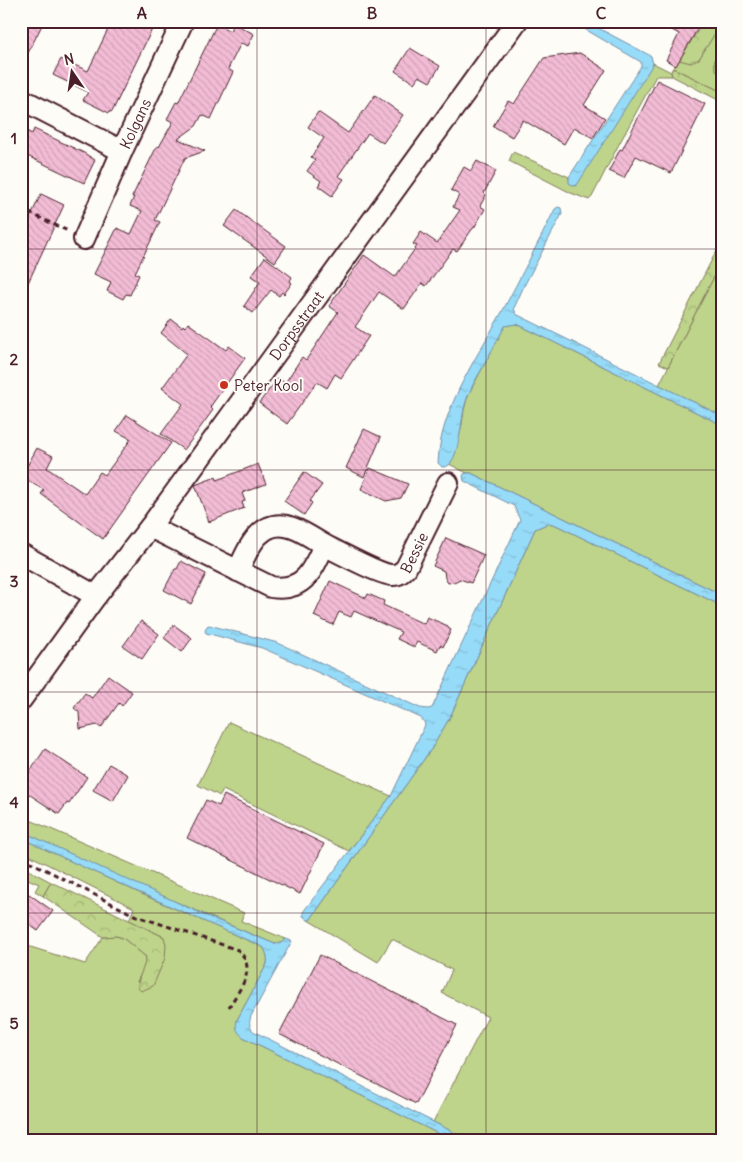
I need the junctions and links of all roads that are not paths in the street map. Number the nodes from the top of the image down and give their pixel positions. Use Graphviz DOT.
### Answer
graph roads {
  1 [pos="183,21"];
  2 [pos="517,21"];
  3 [pos="21,99"];
  4 [pos="122,151"];
  5 [pos="84,239"];
  6 [pos="448,483"];
  7 [pos="150,527"];
  8 [pos="324,545"];
  9 [pos="21,554"];
  10 [pos="238,571"];
  11 [pos="96,596"];
  12 [pos="21,700"];
  1 -- 4 [label="street, Kolgans"];
  2 -- 7 [label="street, Dorpsstraat"];
  3 -- 4 [label="street, Kolgans"];
  4 -- 5 [label="street"];
  6 -- 8 [label="street, Bessie"];
  7 -- 10 [label="street"];
  7 -- 11 [label="street, Dorpsstraat"];
  8 -- 10 [label="street"];
  8 -- 10 [label="street, Bessie"];
  9 -- 11 [label="street"];
  11 -- 12 [label="street, Dorpsstraat"];
}
